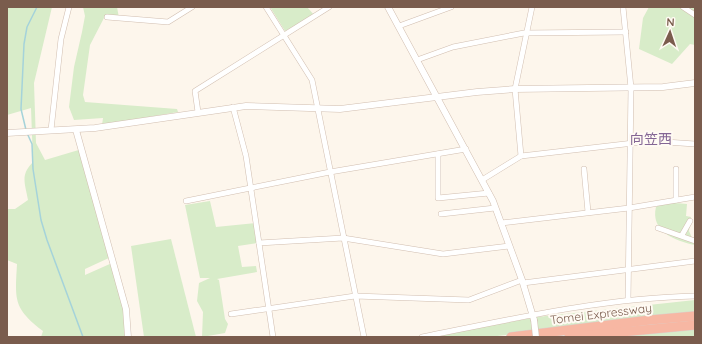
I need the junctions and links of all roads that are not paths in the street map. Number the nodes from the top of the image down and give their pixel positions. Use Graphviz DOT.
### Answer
graph roads {
  1 [pos="68,7"];
  2 [pos="192,7"];
  3 [pos="266,7"];
  4 [pos="329,7"];
  5 [pos="388,7"];
  6 [pos="451,7"];
  7 [pos="532,7"];
  8 [pos="623,7"];
  9 [pos="683,7"];
  10 [pos="695,15"];
  11 [pos="108,17"];
  12 [pos="399,26"];
  13 [pos="626,32"];
  14 [pos="527,33"];
  15 [pos="284,35"];
  16 [pos="417,60"];
  17 [pos="695,83"];
  18 [pos="631,88"];
  19 [pos="515,89"];
  20 [pos="438,97"];
  21 [pos="233,107"];
  22 [pos="317,108"];
  23 [pos="198,112"];
  24 [pos="51,130"];
  25 [pos="76,130"];
  26 [pos="7,133"];
  27 [pos="630,144"];
  28 [pos="695,144"];
  29 [pos="466,149"];
  30 [pos="438,154"];
  31 [pos="521,156"];
  32 [pos="584,169"];
  33 [pos="676,169"];
  34 [pos="330,172"];
  35 [pos="482,180"];
  36 [pos="251,189"];
  37 [pos="489,193"];
  38 [pos="695,198"];
  39 [pos="676,200"];
  40 [pos="186,201"];
  41 [pos="495,208"];
  42 [pos="629,208"];
  43 [pos="588,212"];
  44 [pos="441,214"];
  45 [pos="690,221"];
  46 [pos="501,223"];
  47 [pos="658,228"];
  48 [pos="682,235"];
  49 [pos="343,238"];
  50 [pos="695,241"];
  51 [pos="259,243"];
  52 [pos="509,246"];
  53 [pos="695,261"];
  54 [pos="629,270"];
  55 [pos="523,282"];
  56 [pos="355,296"];
  57 [pos="695,296"];
  58 [pos="628,300"];
  59 [pos="269,308"];
  60 [pos="231,314"];
  61 [pos="695,316"];
  62 [pos="533,318"];
  63 [pos="695,325"];
  64 [pos="128,337"];
  65 [pos="274,337"];
  66 [pos="364,337"];
  67 [pos="422,337"];
  68 [pos="511,337"];
  69 [pos="536,337"];
  70 [pos="569,337"];
  1 -- 24 [label="street"];
  2 -- 11 [label="street"];
  3 -- 15 [label="street"];
  4 -- 15 [label="street"];
  5 -- 12 [label="street"];
  6 -- 12 [label="street"];
  7 -- 14 [label="street"];
  8 -- 13 [label="street"];
  9 -- 10 [label="street"];
  12 -- 16 [label="street"];
  13 -- 14 [label="street"];
  13 -- 18 [label="street"];
  14 -- 16 [label="street"];
  14 -- 19 [label="street"];
  15 -- 22 [label="street"];
  15 -- 23 [label="street"];
  16 -- 20 [label="street"];
  17 -- 18 [label="street"];
  18 -- 19 [label="street"];
  18 -- 27 [label="street"];
  19 -- 20 [label="street"];
  19 -- 31 [label="street"];
  20 -- 22 [label="street"];
  20 -- 29 [label="street"];
  21 -- 22 [label="street"];
  21 -- 23 [label="street"];
  21 -- 36 [label="street"];
  22 -- 34 [label="street"];
  23 -- 25 [label="street"];
  24 -- 25 [label="street"];
  24 -- 26 [label="street"];
  25 -- 64 [label="street"];
  27 -- 28 [label="street"];
  27 -- 31 [label="street"];
  27 -- 42 [label="street"];
  29 -- 30 [label="street"];
  29 -- 35 [label="street"];
  30 -- 34 [label="street"];
  30 -- 37 [label="street"];
  31 -- 35 [label="street"];
  32 -- 43 [label="street"];
  33 -- 39 [label="street"];
  34 -- 36 [label="street"];
  34 -- 49 [label="street"];
  35 -- 37 [label="street"];
  36 -- 40 [label="street"];
  36 -- 51 [label="street"];
  37 -- 41 [label="street"];
  38 -- 39 [label="street"];
  39 -- 42 [label="street"];
  41 -- 44 [label="street"];
  41 -- 46 [label="street"];
  42 -- 43 [label="street"];
  42 -- 54 [label="street"];
  43 -- 46 [label="street"];
  45 -- 48 [label="street"];
  46 -- 52 [label="street"];
  47 -- 48 [label="street"];
  48 -- 50 [label="street"];
  49 -- 51 [label="street"];
  49 -- 52 [label="street"];
  49 -- 56 [label="street"];
  51 -- 59 [label="street"];
  52 -- 55 [label="street"];
  53 -- 54 [label="street"];
  54 -- 55 [label="street"];
  54 -- 58 [label="street"];
  55 -- 56 [label="street"];
  55 -- 62 [label="street"];
  56 -- 59 [label="street"];
  56 -- 66 [label="street"];
  57 -- 58 [label="street"];
  58 -- 62 [label="street"];
  59 -- 60 [label="street"];
  59 -- 65 [label="street"];
  61 -- 68 [label="highway, Tomei Expressway"];
  62 -- 67 [label="street"];
  62 -- 69 [label="street, bridge"];
  63 -- 70 [label="highway, Tomei Expressway"];
}
